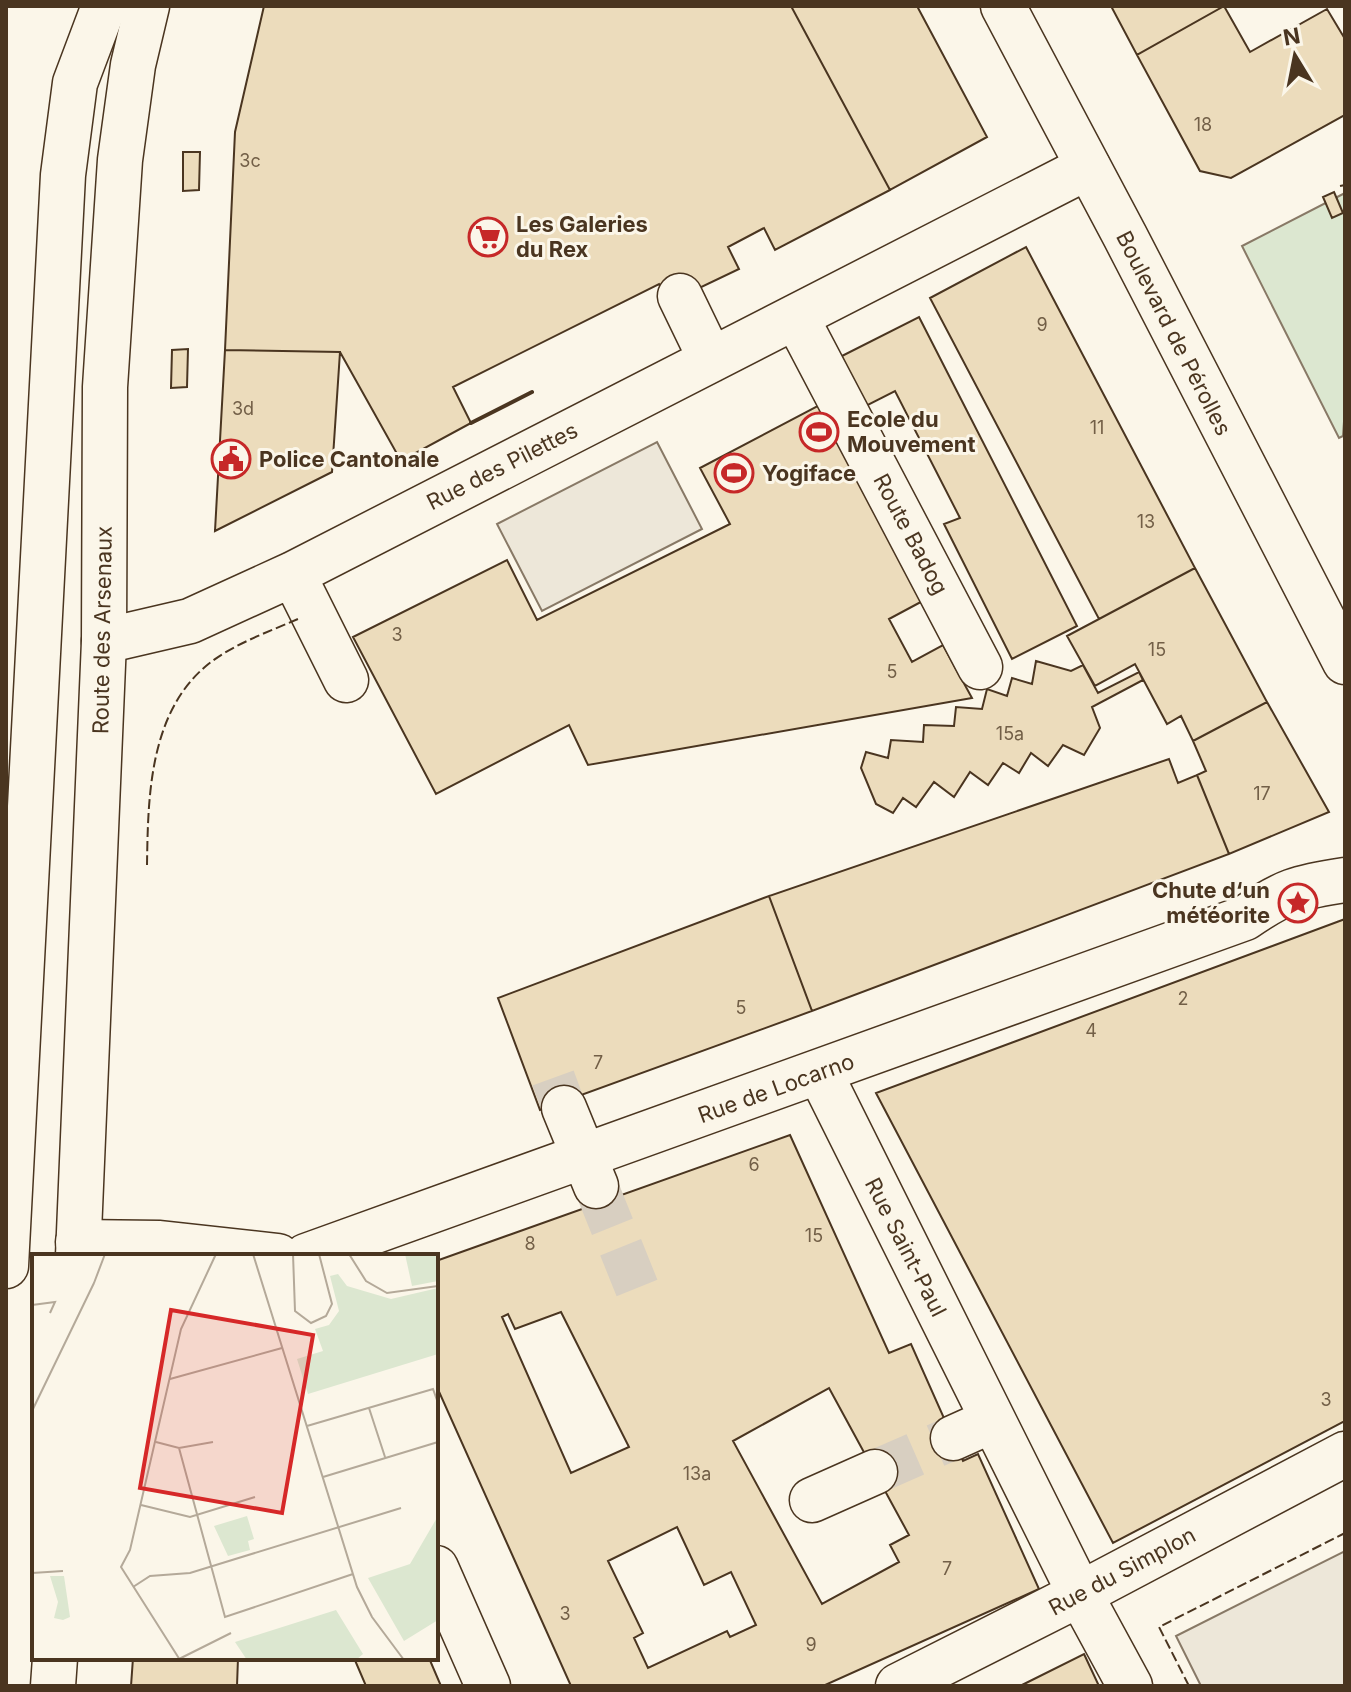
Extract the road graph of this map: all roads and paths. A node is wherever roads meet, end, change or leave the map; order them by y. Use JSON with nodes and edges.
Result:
{"nodes":[{"id":1,"x":104,"y":6,"type":"edge"},
{"id":2,"x":147,"y":6,"type":"edge"},
{"id":3,"x":1003,"y":6,"type":"edge"},
{"id":4,"x":1088,"y":167,"type":"junction"},
{"id":5,"x":680,"y":296,"type":"dead end"},
{"id":6,"x":796,"y":317,"type":"junction"},
{"id":7,"x":711,"y":360,"type":"junction"},
{"id":8,"x":293,"y":574,"type":"junction"},
{"id":9,"x":104,"y":641,"type":"junction"},
{"id":10,"x":1345,"y":662,"type":"edge"},
{"id":11,"x":980,"y":667,"type":"dead end"},
{"id":12,"x":346,"y":680,"type":"dead end"},
{"id":13,"x":1345,"y":882,"type":"edge"},
{"id":14,"x":820,"y":1073,"type":"junction"},
{"id":15,"x":564,"y":1108,"type":"tunnel mouth"},
{"id":16,"x":595,"y":1163,"type":"junction"},
{"id":17,"x":78,"y":1249,"type":"edge"},
{"id":18,"x":260,"y":1254,"type":"edge"},
{"id":19,"x":312,"y":1254,"type":"edge"},
{"id":20,"x":6,"y":1266,"type":"edge"},
{"id":21,"x":993,"y":1420,"type":"junction"},
{"id":22,"x":953,"y":1438,"type":"tunnel mouth"},
{"id":23,"x":1345,"y":1454,"type":"edge"},
{"id":24,"x":875,"y":1472,"type":"tunnel mouth"},
{"id":25,"x":812,"y":1500,"type":"dead end"},
{"id":26,"x":438,"y":1573,"type":"edge"},
{"id":27,"x":1080,"y":1594,"type":"junction"},
{"id":28,"x":55,"y":1660,"type":"edge"},
{"id":29,"x":53,"y":1686,"type":"edge"},
{"id":30,"x":488,"y":1686,"type":"edge"},
{"id":31,"x":898,"y":1686,"type":"edge"},
{"id":32,"x":1130,"y":1686,"type":"edge"}],
"edges":[{"from":1,"to":20,"type":"street"},
{"from":2,"to":9,"type":"street","name":"Route des Arsenaux"},
{"from":3,"to":4,"type":"street","name":"Boulevard de Pérolles"},
{"from":4,"to":6,"type":"street","name":"Rue des Pilettes"},
{"from":4,"to":10,"type":"street","name":"Boulevard de Pérolles"},
{"from":5,"to":7,"type":"street"},
{"from":6,"to":7,"type":"street","name":"Rue des Pilettes"},
{"from":6,"to":11,"type":"street","name":"Route Badog"},
{"from":7,"to":8,"type":"street","name":"Rue des Pilettes"},
{"from":8,"to":9,"type":"street","name":"Rue des Pilettes"},
{"from":8,"to":12,"type":"street"},
{"from":9,"to":17,"type":"street","name":"Route des Arsenaux"},
{"from":13,"to":14,"type":"street","name":"Rue de Locarno"},
{"from":14,"to":16,"type":"street","name":"Rue de Locarno"},
{"from":14,"to":21,"type":"street","name":"Rue Saint-Paul"},
{"from":15,"to":16,"type":"street"},
{"from":16,"to":19,"type":"street","name":"Rue de Locarno"},
{"from":17,"to":18,"type":"street"},
{"from":21,"to":22,"type":"street"},
{"from":21,"to":27,"type":"street","name":"Rue Saint-Paul"},
{"from":23,"to":27,"type":"street","name":"Rue du Simplon"},
{"from":24,"to":25,"type":"street"},
{"from":26,"to":30,"type":"street"},
{"from":27,"to":31,"type":"street","name":"Rue du Simplon"},
{"from":27,"to":32,"type":"street","name":"Rue Saint-Paul"},
{"from":28,"to":29,"type":"street"}]}
